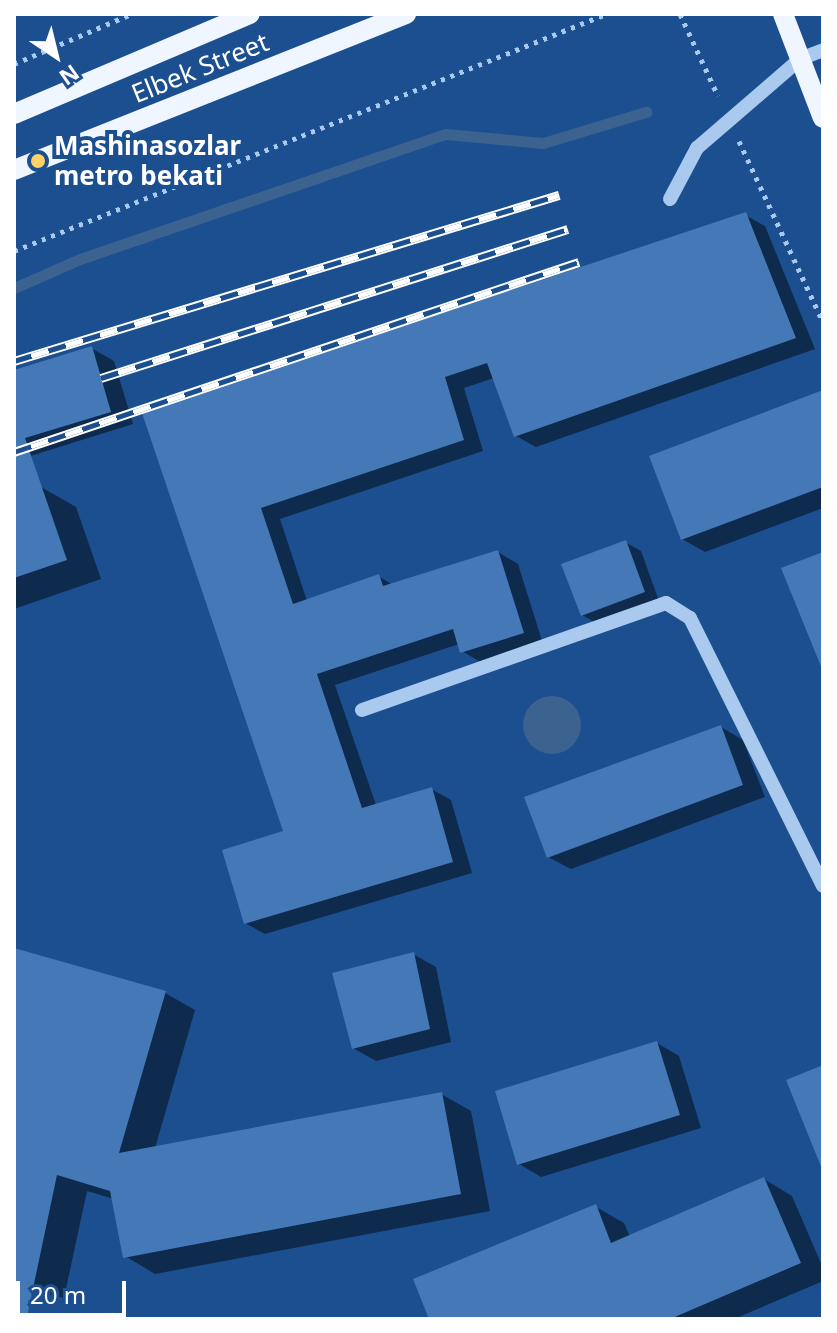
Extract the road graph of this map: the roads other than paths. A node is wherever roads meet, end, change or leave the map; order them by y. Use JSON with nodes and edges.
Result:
{"nodes":[{"id":1,"x":250,"y":14,"type":"edge"},
{"id":2,"x":406,"y":14,"type":"edge"},
{"id":3,"x":783,"y":14,"type":"edge"},
{"id":4,"x":823,"y":50,"type":"edge"},
{"id":5,"x":800,"y":59,"type":"junction"},
{"id":6,"x":14,"y":114,"type":"edge"},
{"id":7,"x":823,"y":118,"type":"edge"},
{"id":8,"x":14,"y":170,"type":"edge"},
{"id":9,"x":670,"y":199,"type":"dead end"},
{"id":10,"x":362,"y":710,"type":"dead end"},
{"id":11,"x":823,"y":886,"type":"edge"}],
"edges":[{"from":1,"to":6,"type":"main road","name":"Elbek Street"},
{"from":2,"to":8,"type":"main road","name":"Elbek Street"},
{"from":3,"to":5,"type":"main road"},
{"from":4,"to":5,"type":"lane"},
{"from":5,"to":7,"type":"main road"},
{"from":5,"to":9,"type":"lane"},
{"from":10,"to":11,"type":"lane"}]}
